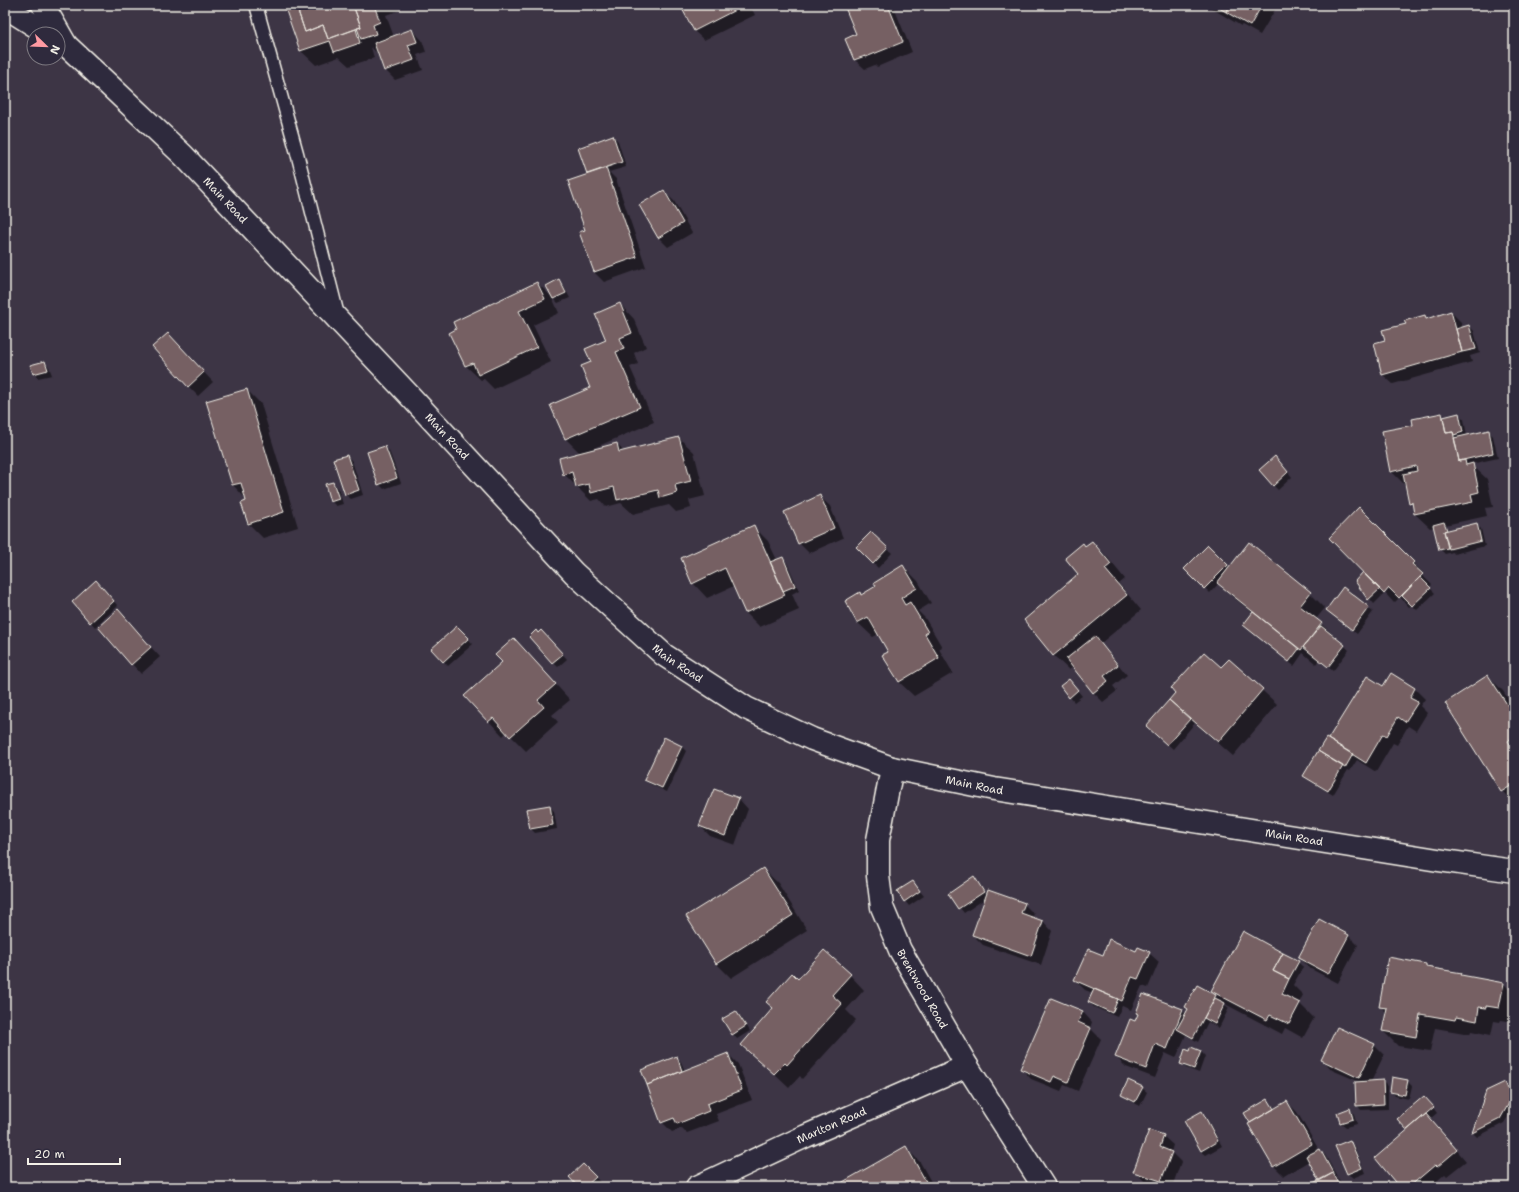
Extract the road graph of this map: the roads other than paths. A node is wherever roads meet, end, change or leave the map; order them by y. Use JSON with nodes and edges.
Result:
{"nodes":[{"id":1,"x":43,"y":5,"type":"edge"},
{"id":2,"x":256,"y":5,"type":"edge"},
{"id":3,"x":5,"y":7,"type":"edge"},
{"id":4,"x":35,"y":26,"type":"edge"},
{"id":5,"x":54,"y":26,"type":"edge"},
{"id":6,"x":66,"y":47,"type":"edge"},
{"id":7,"x":339,"y":322,"type":"junction"},
{"id":8,"x":892,"y":768,"type":"junction"},
{"id":9,"x":1514,"y":871,"type":"edge"},
{"id":10,"x":967,"y":1066,"type":"junction"},
{"id":11,"x":697,"y":1187,"type":"edge"},
{"id":12,"x":1044,"y":1187,"type":"edge"}],
"edges":[{"from":1,"to":5,"type":"main road","name":"Main Road"},
{"from":2,"to":7,"type":"lane"},
{"from":3,"to":4,"type":"main road"},
{"from":6,"to":7,"type":"main road","name":"Main Road"},
{"from":7,"to":8,"type":"main road","name":"Main Road"},
{"from":8,"to":9,"type":"main road","name":"Main Road"},
{"from":8,"to":10,"type":"main road","name":"Brentwood Road"},
{"from":10,"to":11,"type":"main road","name":"Marlton Road"},
{"from":10,"to":12,"type":"main road","name":"Brentwood Road"}]}
